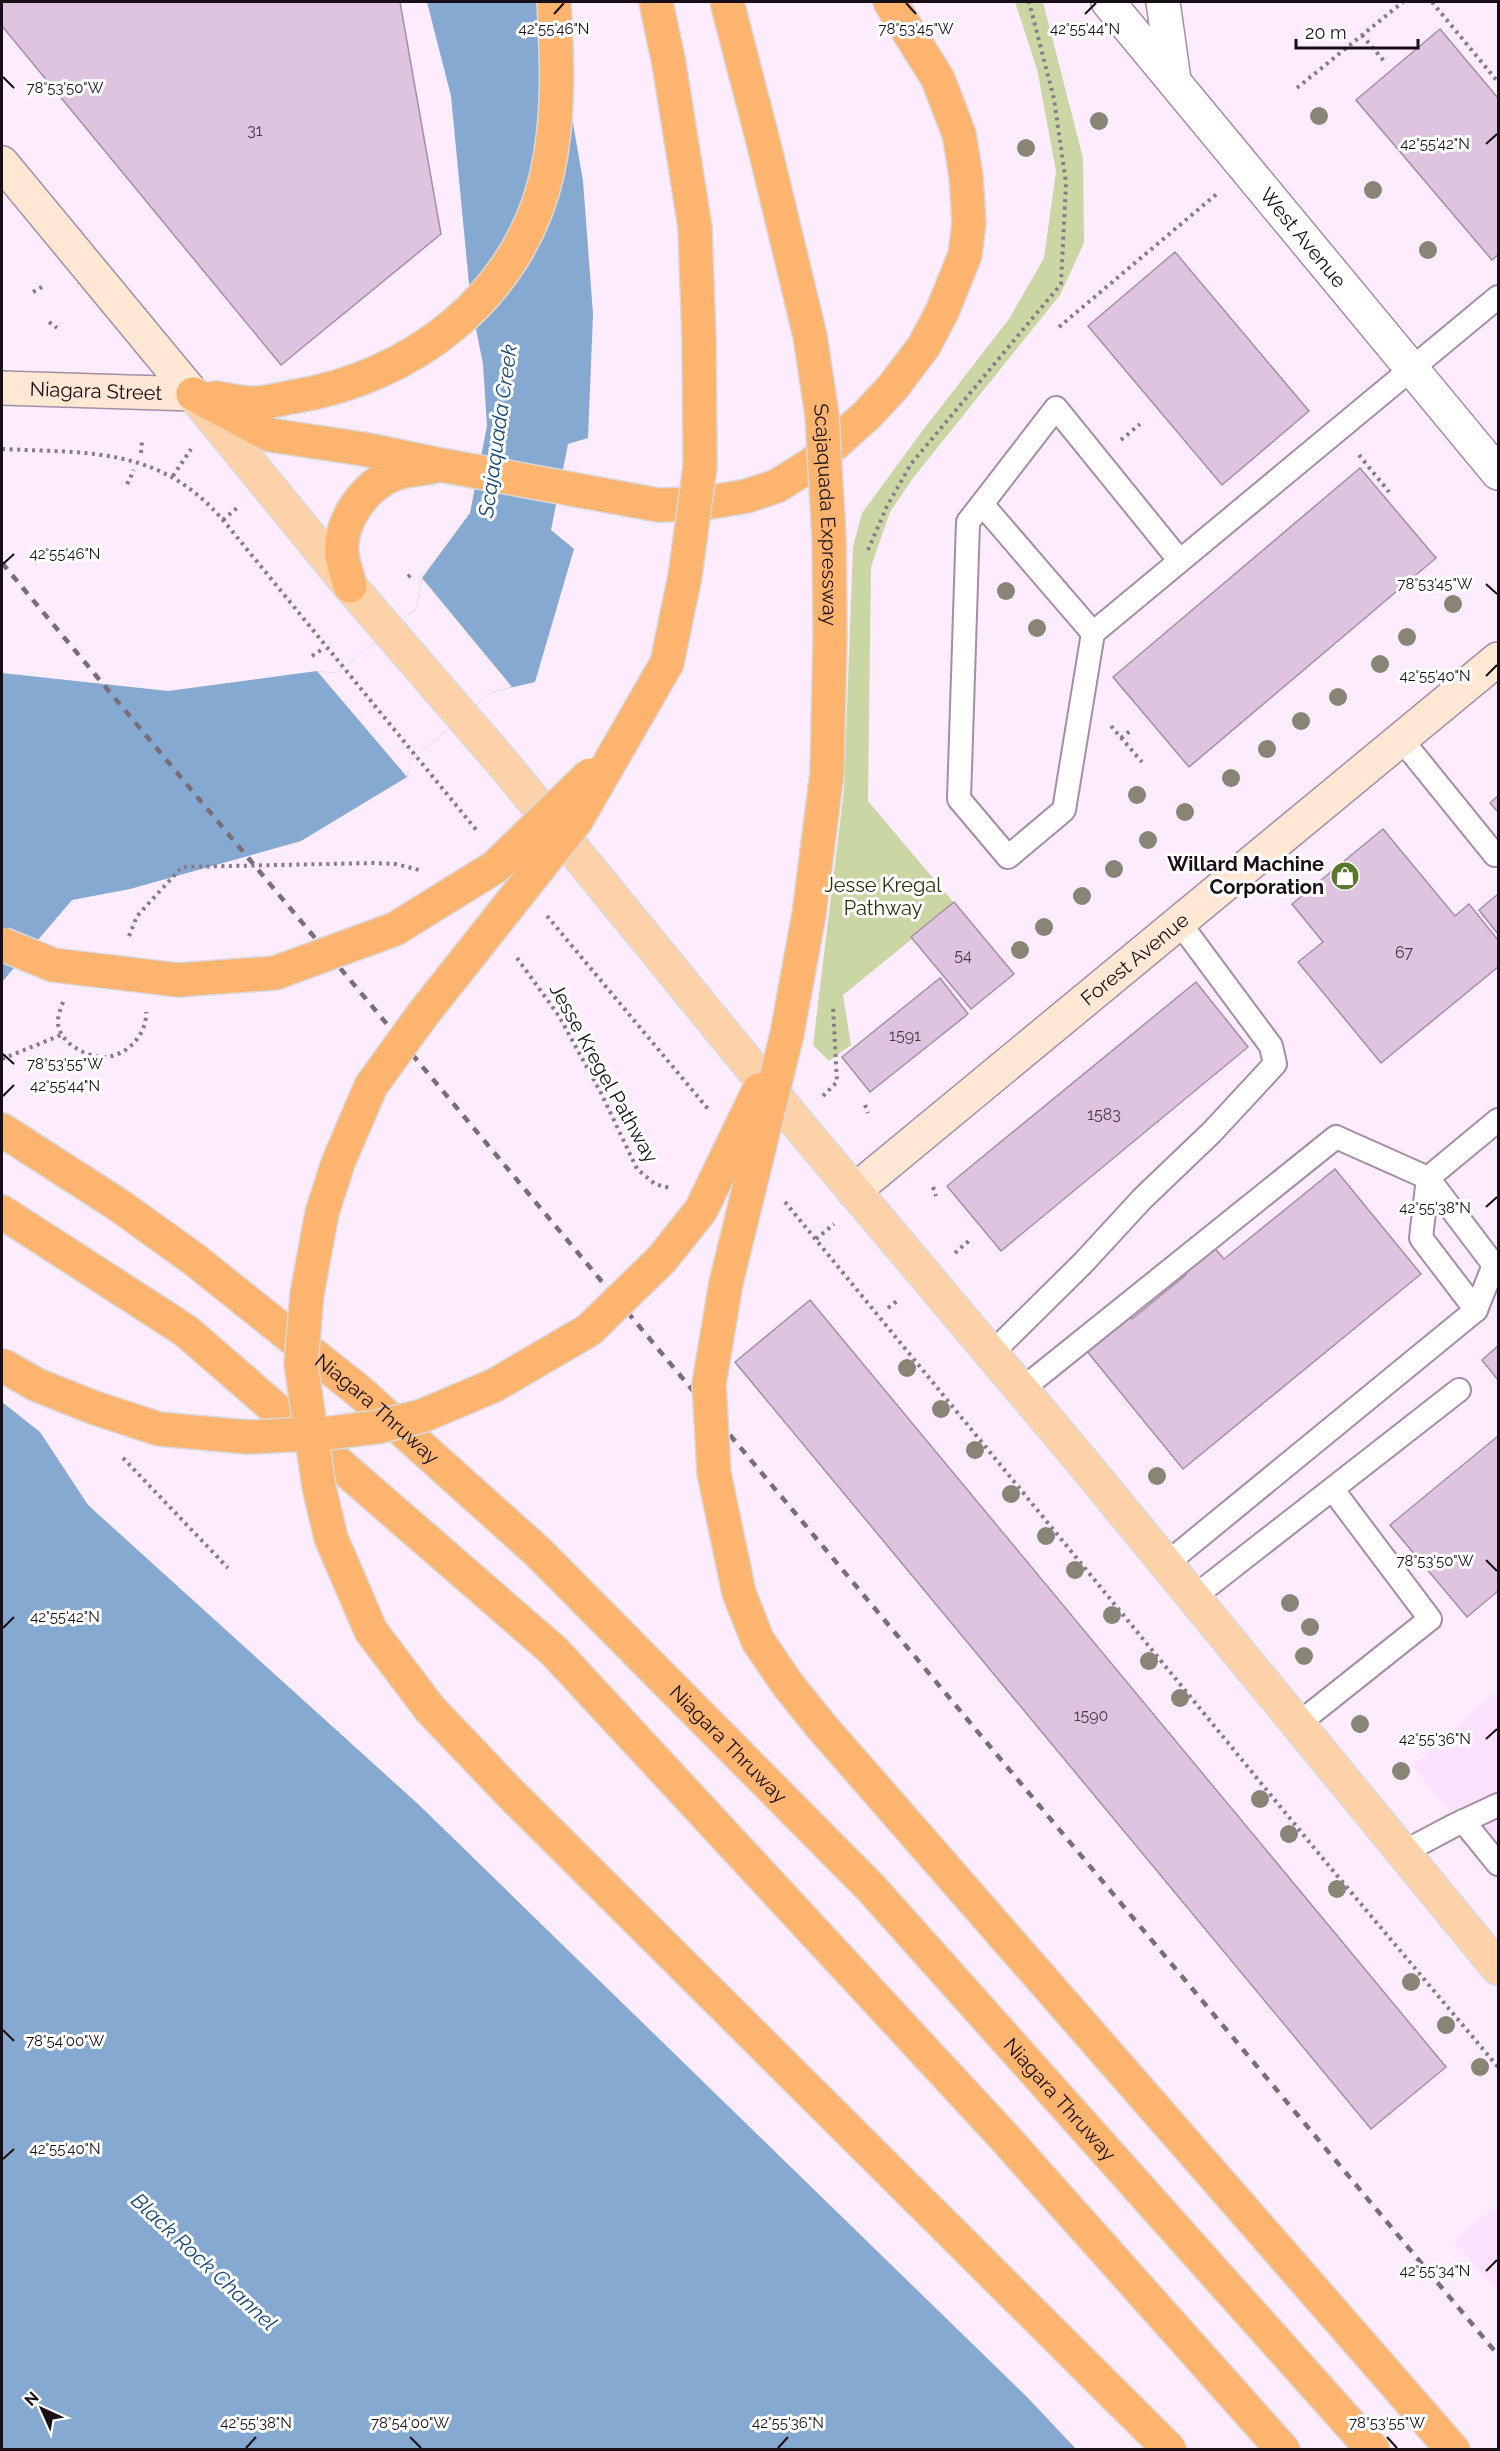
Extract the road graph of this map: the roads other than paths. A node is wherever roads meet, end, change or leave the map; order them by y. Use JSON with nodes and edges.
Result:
{"nodes":[{"id":1,"x":554,"y":2,"type":"edge"},
{"id":2,"x":656,"y":2,"type":"edge"},
{"id":3,"x":727,"y":2,"type":"edge"},
{"id":4,"x":890,"y":2,"type":"edge"},
{"id":5,"x":1108,"y":2,"type":"edge"},
{"id":6,"x":1163,"y":2,"type":"edge"},
{"id":7,"x":1174,"y":80,"type":"junction"},
{"id":8,"x":2,"y":163,"type":"edge"},
{"id":9,"x":1498,"y":297,"type":"edge"},
{"id":10,"x":1412,"y":368,"type":"junction"},
{"id":11,"x":2,"y":388,"type":"edge"},
{"id":12,"x":193,"y":394,"type":"junction"},
{"id":13,"x":441,"y":465,"type":"junction"},
{"id":14,"x":1498,"y":473,"type":"edge"},
{"id":15,"x":982,"y":504,"type":"junction"},
{"id":16,"x":1180,"y":561,"type":"junction"},
{"id":17,"x":350,"y":586,"type":"junction"},
{"id":18,"x":1093,"y":633,"type":"junction"},
{"id":19,"x":1498,"y":659,"type":"edge"},
{"id":20,"x":1401,"y":739,"type":"junction"},
{"id":21,"x":617,"y":749,"type":"junction"},
{"id":22,"x":1495,"y":855,"type":"dead end"},
{"id":23,"x":1179,"y":922,"type":"junction"},
{"id":24,"x":2,"y":944,"type":"edge"},
{"id":25,"x":787,"y":1034,"type":"junction"},
{"id":26,"x":1498,"y":1120,"type":"edge"},
{"id":27,"x":2,"y":1130,"type":"edge"},
{"id":28,"x":1428,"y":1178,"type":"junction"},
{"id":29,"x":854,"y":1191,"type":"junction"},
{"id":30,"x":2,"y":1212,"type":"edge"},
{"id":31,"x":1476,"y":1310,"type":"junction"},
{"id":32,"x":991,"y":1354,"type":"junction"},
{"id":33,"x":2,"y":1365,"type":"edge"},
{"id":34,"x":1021,"y":1390,"type":"junction"},
{"id":35,"x":1459,"y":1390,"type":"dead end"},
{"id":36,"x":1333,"y":1490,"type":"junction"},
{"id":37,"x":1166,"y":1564,"type":"junction"},
{"id":38,"x":1194,"y":1597,"type":"junction"},
{"id":39,"x":1298,"y":1724,"type":"junction"},
{"id":40,"x":1498,"y":1805,"type":"edge"},
{"id":41,"x":1463,"y":1821,"type":"junction"},
{"id":42,"x":1404,"y":1852,"type":"junction"},
{"id":43,"x":1498,"y":1863,"type":"edge"},
{"id":44,"x":1498,"y":1968,"type":"edge"},
{"id":45,"x":1170,"y":2450,"type":"edge"},
{"id":46,"x":1283,"y":2450,"type":"edge"},
{"id":47,"x":1373,"y":2450,"type":"edge"},
{"id":48,"x":1453,"y":2450,"type":"edge"}],
"edges":[{"from":1,"to":12,"type":"highway"},
{"from":2,"to":21,"type":"highway","bridge":true},
{"from":3,"to":25,"type":"highway","name":"Scajaquada Expressway","bridge":true},
{"from":4,"to":13,"type":"highway"},
{"from":5,"to":7,"type":"street","name":"West Avenue"},
{"from":6,"to":7,"type":"street"},
{"from":7,"to":10,"type":"street","name":"West Avenue"},
{"from":8,"to":12,"type":"street"},
{"from":9,"to":10,"type":"lane"},
{"from":10,"to":14,"type":"street","name":"West Avenue"},
{"from":10,"to":16,"type":"lane"},
{"from":11,"to":12,"type":"street","name":"Niagara Street"},
{"from":12,"to":13,"type":"highway"},
{"from":12,"to":17,"type":"main road"},
{"from":13,"to":17,"type":"highway"},
{"from":15,"to":16,"type":"lane"},
{"from":15,"to":18,"type":"lane"},
{"from":15,"to":18,"type":"lane"},
{"from":16,"to":18,"type":"lane"},
{"from":17,"to":29,"type":"main road"},
{"from":19,"to":20,"type":"street","name":"Forest Avenue"},
{"from":20,"to":22,"type":"lane"},
{"from":20,"to":23,"type":"street","name":"Forest Avenue"},
{"from":21,"to":24,"type":"highway","bridge":true},
{"from":21,"to":45,"type":"highway","bridge":true},
{"from":23,"to":29,"type":"street","name":"Forest Avenue"},
{"from":23,"to":32,"type":"lane"},
{"from":25,"to":33,"type":"highway","bridge":true},
{"from":25,"to":48,"type":"highway","bridge":true},
{"from":26,"to":28,"type":"lane"},
{"from":27,"to":47,"type":"highway","name":"Niagara Thruway"},
{"from":28,"to":31,"type":"lane"},
{"from":28,"to":31,"type":"lane"},
{"from":28,"to":34,"type":"lane"},
{"from":29,"to":32,"type":"main road"},
{"from":30,"to":46,"type":"highway"},
{"from":31,"to":37,"type":"lane"},
{"from":32,"to":34,"type":"main road"},
{"from":34,"to":37,"type":"main road"},
{"from":35,"to":36,"type":"lane"},
{"from":36,"to":38,"type":"lane"},
{"from":36,"to":39,"type":"lane"},
{"from":37,"to":38,"type":"main road"},
{"from":38,"to":39,"type":"main road"},
{"from":39,"to":42,"type":"main road"},
{"from":40,"to":41,"type":"lane"},
{"from":41,"to":42,"type":"lane"},
{"from":41,"to":43,"type":"lane"},
{"from":42,"to":44,"type":"main road"}]}
